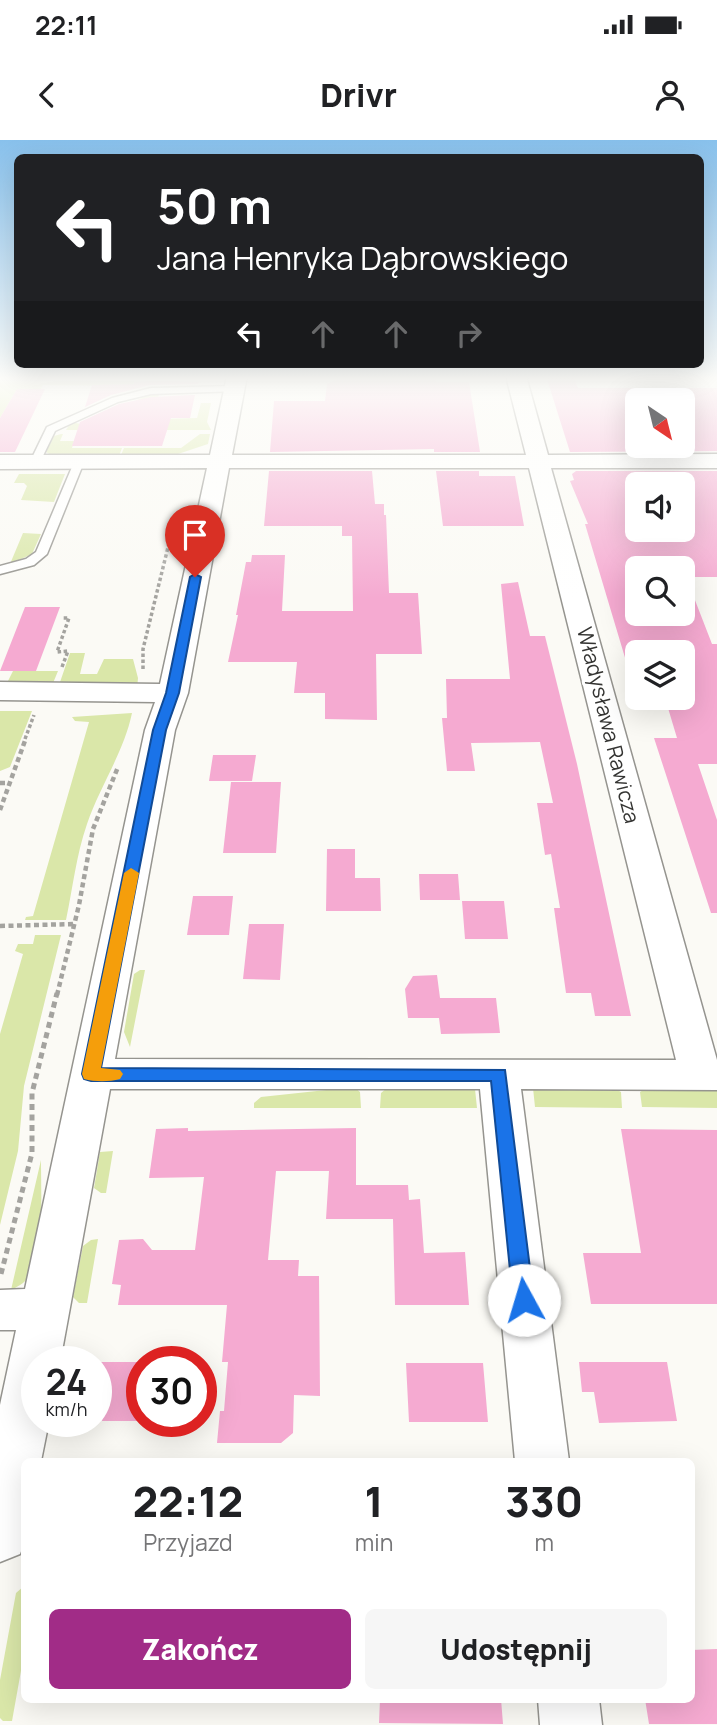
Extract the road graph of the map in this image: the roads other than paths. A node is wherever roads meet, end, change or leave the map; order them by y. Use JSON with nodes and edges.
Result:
{"nodes":[{"id":1,"x":41,"y":450,"type":"edge"},
{"id":2,"x":221,"y":450,"type":"edge"},
{"id":3,"x":534,"y":450,"type":"edge"},
{"id":4,"x":537,"y":461,"type":"junction"},
{"id":5,"x":717,"y":461,"type":"edge"},
{"id":6,"x":0,"y":462,"type":"edge"},
{"id":7,"x":35,"y":462,"type":"junction"},
{"id":8,"x":79,"y":462,"type":"junction"},
{"id":9,"x":218,"y":462,"type":"junction"},
{"id":10,"x":0,"y":570,"type":"edge"},
{"id":11,"x":0,"y":691,"type":"edge"},
{"id":12,"x":46,"y":699,"type":"junction"},
{"id":13,"x":156,"y":701,"type":"junction"},
{"id":14,"x":0,"y":707,"type":"edge"},
{"id":15,"x":91,"y":1074,"type":"junction"},
{"id":16,"x":499,"y":1075,"type":"junction"},
{"id":17,"x":708,"y":1075,"type":"edge"},
{"id":18,"x":47,"y":1308,"type":"junction"},
{"id":19,"x":0,"y":1310,"type":"edge"},
{"id":20,"x":542,"y":1458,"type":"edge"},
{"id":21,"x":0,"y":1535,"type":"edge"},
{"id":22,"x":568,"y":1703,"type":"edge"},
{"id":23,"x":571,"y":1725,"type":"edge"}],
"edges":[{"from":1,"to":7,"type":"lane"},
{"from":2,"to":9,"type":"street"},
{"from":3,"to":4,"type":"street","name":"Władysława Rawicza"},
{"from":4,"to":5,"type":"street"},
{"from":4,"to":9,"type":"street"},
{"from":4,"to":17,"type":"street","name":"Władysława Rawicza"},
{"from":6,"to":7,"type":"street"},
{"from":7,"to":8,"type":"street"},
{"from":8,"to":9,"type":"street"},
{"from":8,"to":10,"type":"lane"},
{"from":9,"to":13,"type":"street"},
{"from":11,"to":12,"type":"street"},
{"from":12,"to":13,"type":"street"},
{"from":12,"to":14,"type":"street"},
{"from":13,"to":15,"type":"street"},
{"from":15,"to":16,"type":"street"},
{"from":15,"to":18,"type":"street"},
{"from":16,"to":17,"type":"street"},
{"from":16,"to":20,"type":"street"},
{"from":18,"to":19,"type":"street"},
{"from":18,"to":21,"type":"street"},
{"from":22,"to":23,"type":"street"}]}
